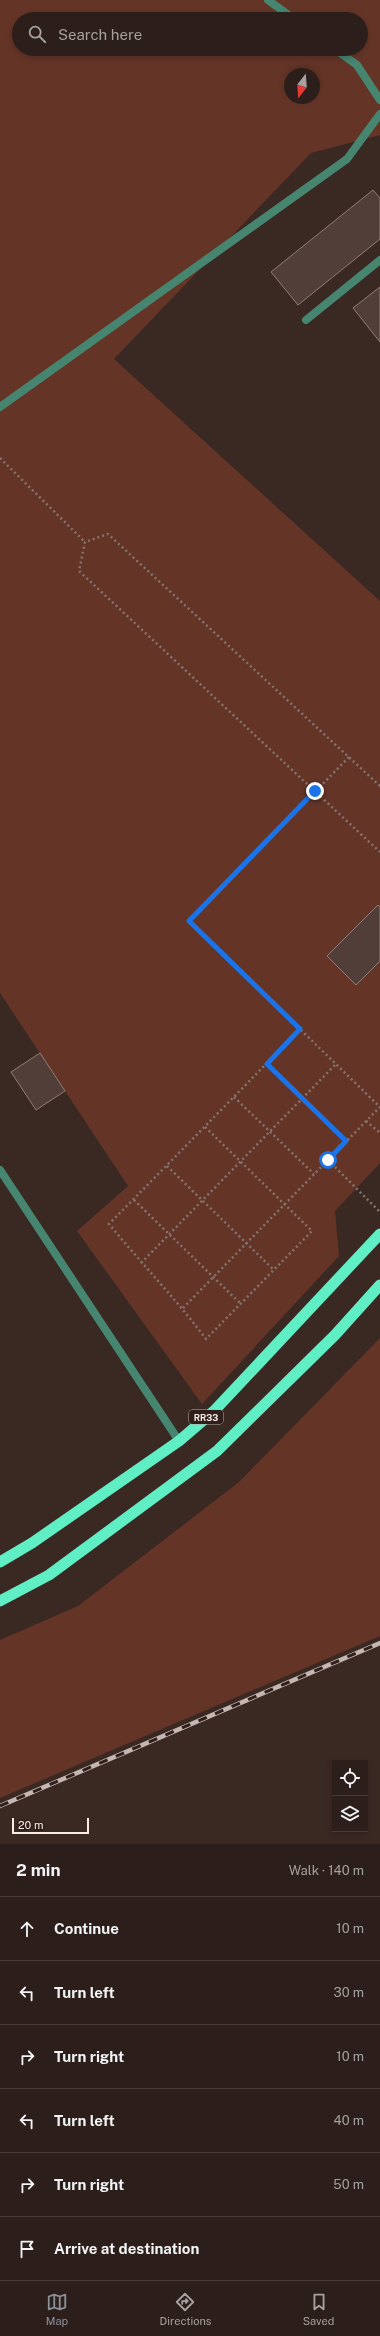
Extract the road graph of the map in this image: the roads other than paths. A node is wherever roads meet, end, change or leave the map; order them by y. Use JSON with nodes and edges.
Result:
{"nodes":[{"id":1,"x":268,"y":0,"type":"edge"},
{"id":2,"x":284,"y":12,"type":"edge"},
{"id":3,"x":345,"y":56,"type":"edge"},
{"id":4,"x":380,"y":100,"type":"edge"},
{"id":5,"x":380,"y":114,"type":"edge"},
{"id":6,"x":380,"y":260,"type":"edge"},
{"id":7,"x":306,"y":320,"type":"dead end"},
{"id":8,"x":0,"y":407,"type":"edge"},
{"id":9,"x":0,"y":1170,"type":"edge"},
{"id":10,"x":380,"y":1234,"type":"edge"},
{"id":11,"x":380,"y":1285,"type":"edge"},
{"id":12,"x":179,"y":1441,"type":"junction"},
{"id":13,"x":0,"y":1562,"type":"edge"},
{"id":14,"x":0,"y":1601,"type":"edge"}],
"edges":[{"from":1,"to":2,"type":"street"},
{"from":3,"to":4,"type":"street"},
{"from":5,"to":8,"type":"street"},
{"from":6,"to":7,"type":"street"},
{"from":9,"to":12,"type":"street"},
{"from":10,"to":12,"type":"highway","number":"RR33"},
{"from":11,"to":14,"type":"highway"},
{"from":12,"to":13,"type":"highway","number":"RR33"}]}
